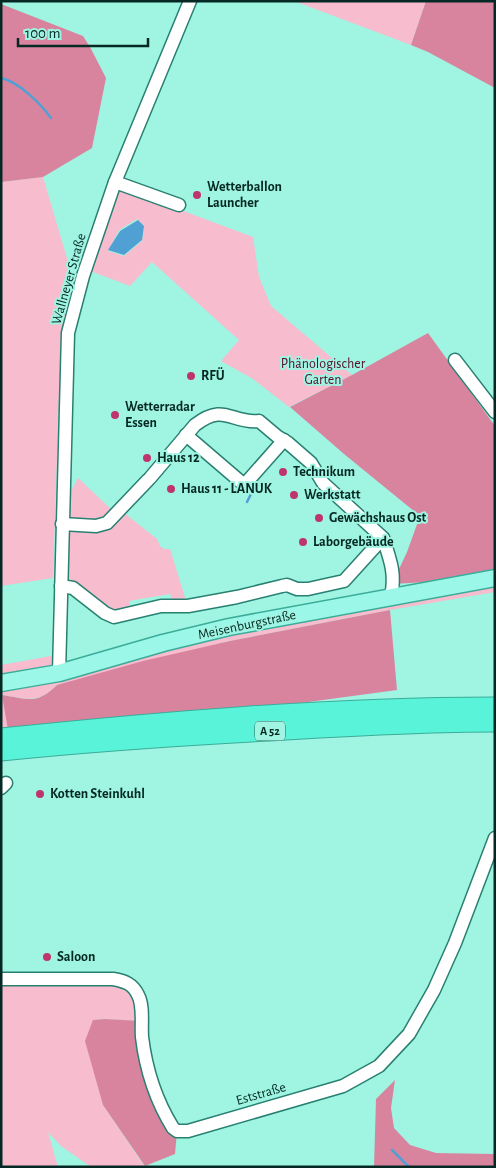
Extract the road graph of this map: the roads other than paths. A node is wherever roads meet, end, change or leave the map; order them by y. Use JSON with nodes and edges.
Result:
{"nodes":[{"id":1,"x":190,"y":1,"type":"edge"},
{"id":2,"x":115,"y":182,"type":"junction"},
{"id":3,"x":179,"y":205,"type":"dead end"},
{"id":4,"x":456,"y":360,"type":"dead end"},
{"id":5,"x":495,"y":412,"type":"edge"},
{"id":6,"x":186,"y":435,"type":"junction"},
{"id":7,"x":284,"y":440,"type":"junction"},
{"id":8,"x":62,"y":524,"type":"junction"},
{"id":9,"x":383,"y":538,"type":"junction"},
{"id":10,"x":495,"y":578,"type":"edge"},
{"id":11,"x":61,"y":586,"type":"junction"},
{"id":12,"x":392,"y":596,"type":"junction"},
{"id":13,"x":59,"y":673,"type":"junction"},
{"id":14,"x":1,"y":683,"type":"edge"},
{"id":15,"x":495,"y":707,"type":"edge"},
{"id":16,"x":495,"y":722,"type":"edge"},
{"id":17,"x":1,"y":738,"type":"edge"},
{"id":18,"x":1,"y":751,"type":"edge"},
{"id":19,"x":495,"y":838,"type":"edge"},
{"id":20,"x":1,"y":979,"type":"edge"}],
"edges":[{"from":1,"to":2,"type":"street","name":"Wallneyer Straße"},
{"from":2,"to":3,"type":"street"},
{"from":2,"to":8,"type":"street","name":"Wallneyer Straße"},
{"from":4,"to":5,"type":"street"},
{"from":6,"to":7,"type":"street"},
{"from":6,"to":7,"type":"street"},
{"from":6,"to":8,"type":"street"},
{"from":7,"to":9,"type":"street"},
{"from":8,"to":11,"type":"street","name":"Wallneyer Straße"},
{"from":9,"to":11,"type":"street"},
{"from":9,"to":12,"type":"street"},
{"from":10,"to":12,"type":"main road","name":"Meisenburgstraße"},
{"from":11,"to":13,"type":"street","name":"Wallneyer Straße"},
{"from":12,"to":13,"type":"main road","name":"Meisenburgstraße"},
{"from":13,"to":14,"type":"main road","name":"Meisenburgstraße"},
{"from":15,"to":17,"type":"highway","number":"A 52"},
{"from":16,"to":18,"type":"highway","number":"A 52"},
{"from":19,"to":20,"type":"street","name":"Eststraße"}]}
